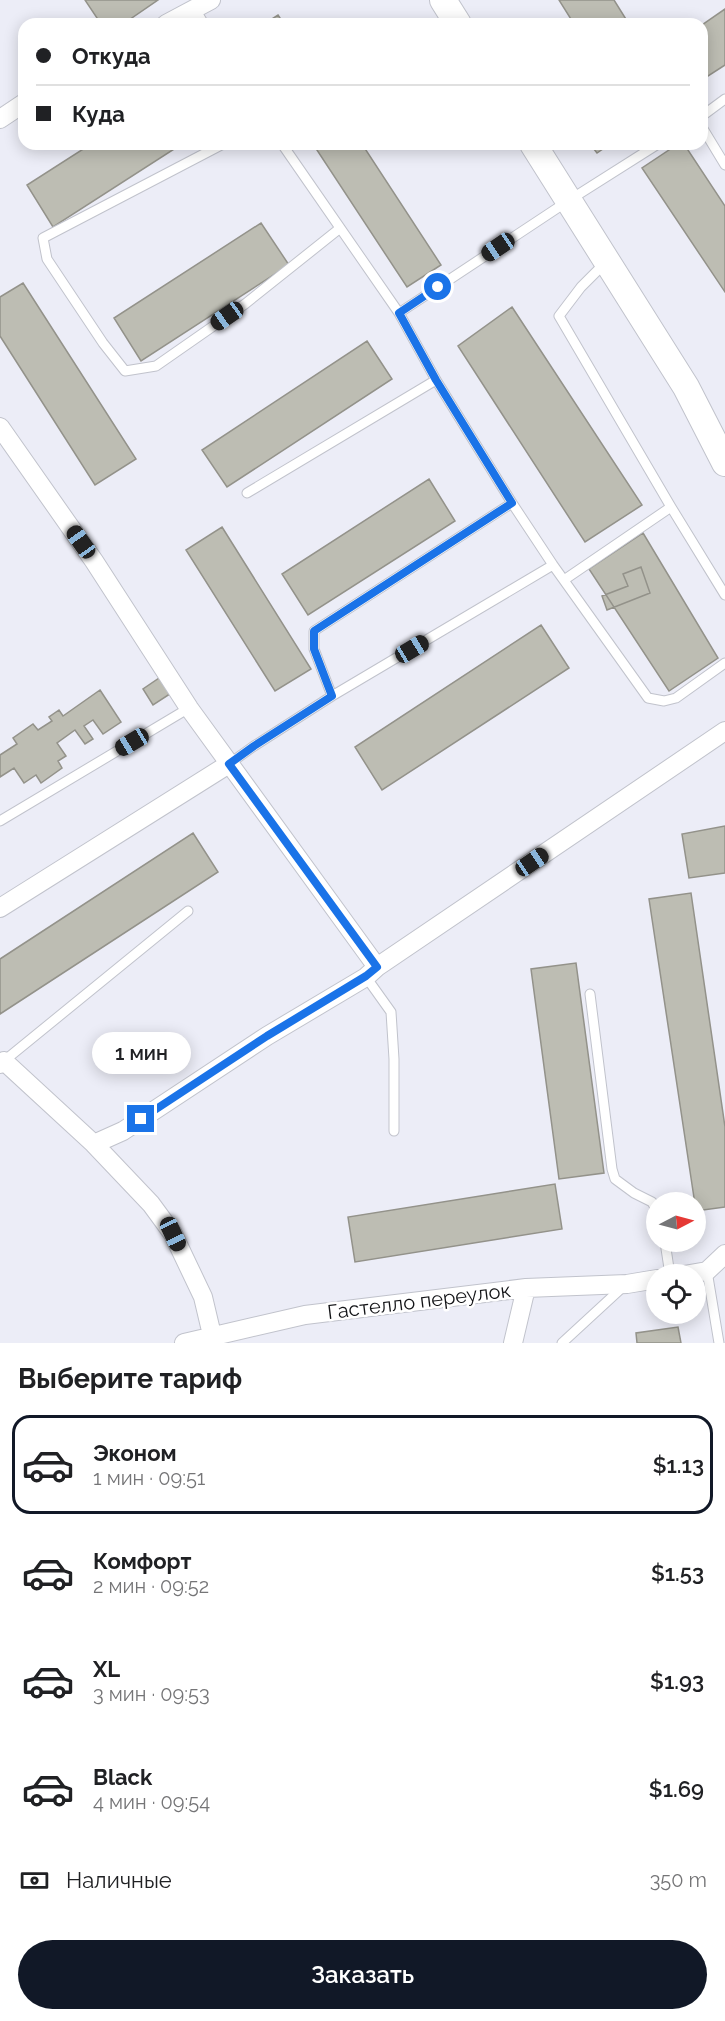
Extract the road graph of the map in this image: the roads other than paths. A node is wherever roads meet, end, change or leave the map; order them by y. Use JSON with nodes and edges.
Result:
{"nodes":[{"id":1,"x":442,"y":0,"type":"edge"},
{"id":2,"x":203,"y":11,"type":"edge"},
{"id":3,"x":183,"y":18,"type":"edge"},
{"id":4,"x":454,"y":18,"type":"edge"},
{"id":5,"x":725,"y":99,"type":"edge"},
{"id":6,"x":18,"y":107,"type":"edge"},
{"id":7,"x":708,"y":112,"type":"edge"},
{"id":8,"x":0,"y":120,"type":"edge"},
{"id":9,"x":708,"y":137,"type":"edge"},
{"id":10,"x":212,"y":150,"type":"edge"},
{"id":11,"x":286,"y":150,"type":"edge"},
{"id":12,"x":537,"y":150,"type":"edge"},
{"id":13,"x":649,"y":150,"type":"edge"},
{"id":14,"x":725,"y":165,"type":"edge"},
{"id":15,"x":568,"y":201,"type":"junction"},
{"id":16,"x":339,"y":229,"type":"junction"},
{"id":17,"x":606,"y":261,"type":"junction"},
{"id":18,"x":399,"y":313,"type":"junction"},
{"id":19,"x":436,"y":380,"type":"junction"},
{"id":20,"x":686,"y":387,"type":"junction"},
{"id":21,"x":0,"y":427,"type":"edge"},
{"id":22,"x":725,"y":432,"type":"edge"},
{"id":23,"x":725,"y":463,"type":"edge"},
{"id":24,"x":247,"y":493,"type":"dead end"},
{"id":25,"x":512,"y":503,"type":"junction"},
{"id":26,"x":670,"y":507,"type":"junction"},
{"id":27,"x":553,"y":565,"type":"junction"},
{"id":28,"x":564,"y":580,"type":"junction"},
{"id":29,"x":725,"y":595,"type":"edge"},
{"id":30,"x":725,"y":663,"type":"edge"},
{"id":31,"x":332,"y":696,"type":"junction"},
{"id":32,"x":189,"y":708,"type":"junction"},
{"id":33,"x":725,"y":731,"type":"edge"},
{"id":34,"x":229,"y":764,"type":"junction"},
{"id":35,"x":0,"y":821,"type":"edge"},
{"id":36,"x":0,"y":908,"type":"edge"},
{"id":37,"x":188,"y":911,"type":"dead end"},
{"id":38,"x":371,"y":972,"type":"junction"},
{"id":39,"x":590,"y":994,"type":"dead end"},
{"id":40,"x":1,"y":1061,"type":"edge"},
{"id":41,"x":394,"y":1131,"type":"dead end"},
{"id":42,"x":94,"y":1144,"type":"junction"},
{"id":43,"x":646,"y":1199,"type":"edge"},
{"id":44,"x":725,"y":1254,"type":"edge"},
{"id":45,"x":707,"y":1271,"type":"joint"},
{"id":46,"x":646,"y":1281,"type":"edge"},
{"id":47,"x":627,"y":1284,"type":"junction"},
{"id":48,"x":526,"y":1288,"type":"junction"},
{"id":49,"x":210,"y":1339,"type":"edge"},
{"id":50,"x":184,"y":1343,"type":"edge"},
{"id":51,"x":513,"y":1343,"type":"edge"},
{"id":52,"x":562,"y":1343,"type":"edge"},
{"id":53,"x":718,"y":1343,"type":"edge"}],
"edges":[{"from":1,"to":4,"type":"main road"},
{"from":2,"to":3,"type":"street"},
{"from":5,"to":7,"type":"lane"},
{"from":6,"to":8,"type":"street"},
{"from":9,"to":14,"type":"lane"},
{"from":10,"to":16,"type":"lane"},
{"from":11,"to":16,"type":"lane"},
{"from":12,"to":15,"type":"main road"},
{"from":13,"to":15,"type":"lane"},
{"from":15,"to":17,"type":"main road"},
{"from":15,"to":18,"type":"lane"},
{"from":16,"to":18,"type":"lane"},
{"from":17,"to":20,"type":"main road"},
{"from":17,"to":26,"type":"lane"},
{"from":18,"to":19,"type":"lane"},
{"from":19,"to":24,"type":"lane"},
{"from":19,"to":25,"type":"lane"},
{"from":20,"to":22,"type":"main road"},
{"from":20,"to":23,"type":"main road"},
{"from":21,"to":32,"type":"street"},
{"from":25,"to":27,"type":"lane"},
{"from":25,"to":31,"type":"lane"},
{"from":26,"to":28,"type":"lane"},
{"from":26,"to":29,"type":"lane"},
{"from":27,"to":28,"type":"lane"},
{"from":27,"to":31,"type":"lane"},
{"from":28,"to":30,"type":"lane"},
{"from":31,"to":34,"type":"lane"},
{"from":32,"to":34,"type":"street"},
{"from":32,"to":35,"type":"lane"},
{"from":33,"to":38,"type":"street"},
{"from":34,"to":36,"type":"street"},
{"from":34,"to":38,"type":"street"},
{"from":37,"to":40,"type":"lane"},
{"from":38,"to":41,"type":"lane"},
{"from":38,"to":42,"type":"street"},
{"from":39,"to":43,"type":"lane"},
{"from":40,"to":42,"type":"street"},
{"from":42,"to":49,"type":"street"},
{"from":44,"to":45,"type":"street"},
{"from":45,"to":53,"type":"lane"},
{"from":46,"to":47,"type":"street","name":"Гастелло переулок"},
{"from":47,"to":48,"type":"street","name":"Гастелло переулок"},
{"from":47,"to":52,"type":"lane"},
{"from":48,"to":49,"type":"street","name":"Гастелло переулок"},
{"from":48,"to":51,"type":"street"},
{"from":49,"to":50,"type":"street","name":"Гастелло переулок"}]}
